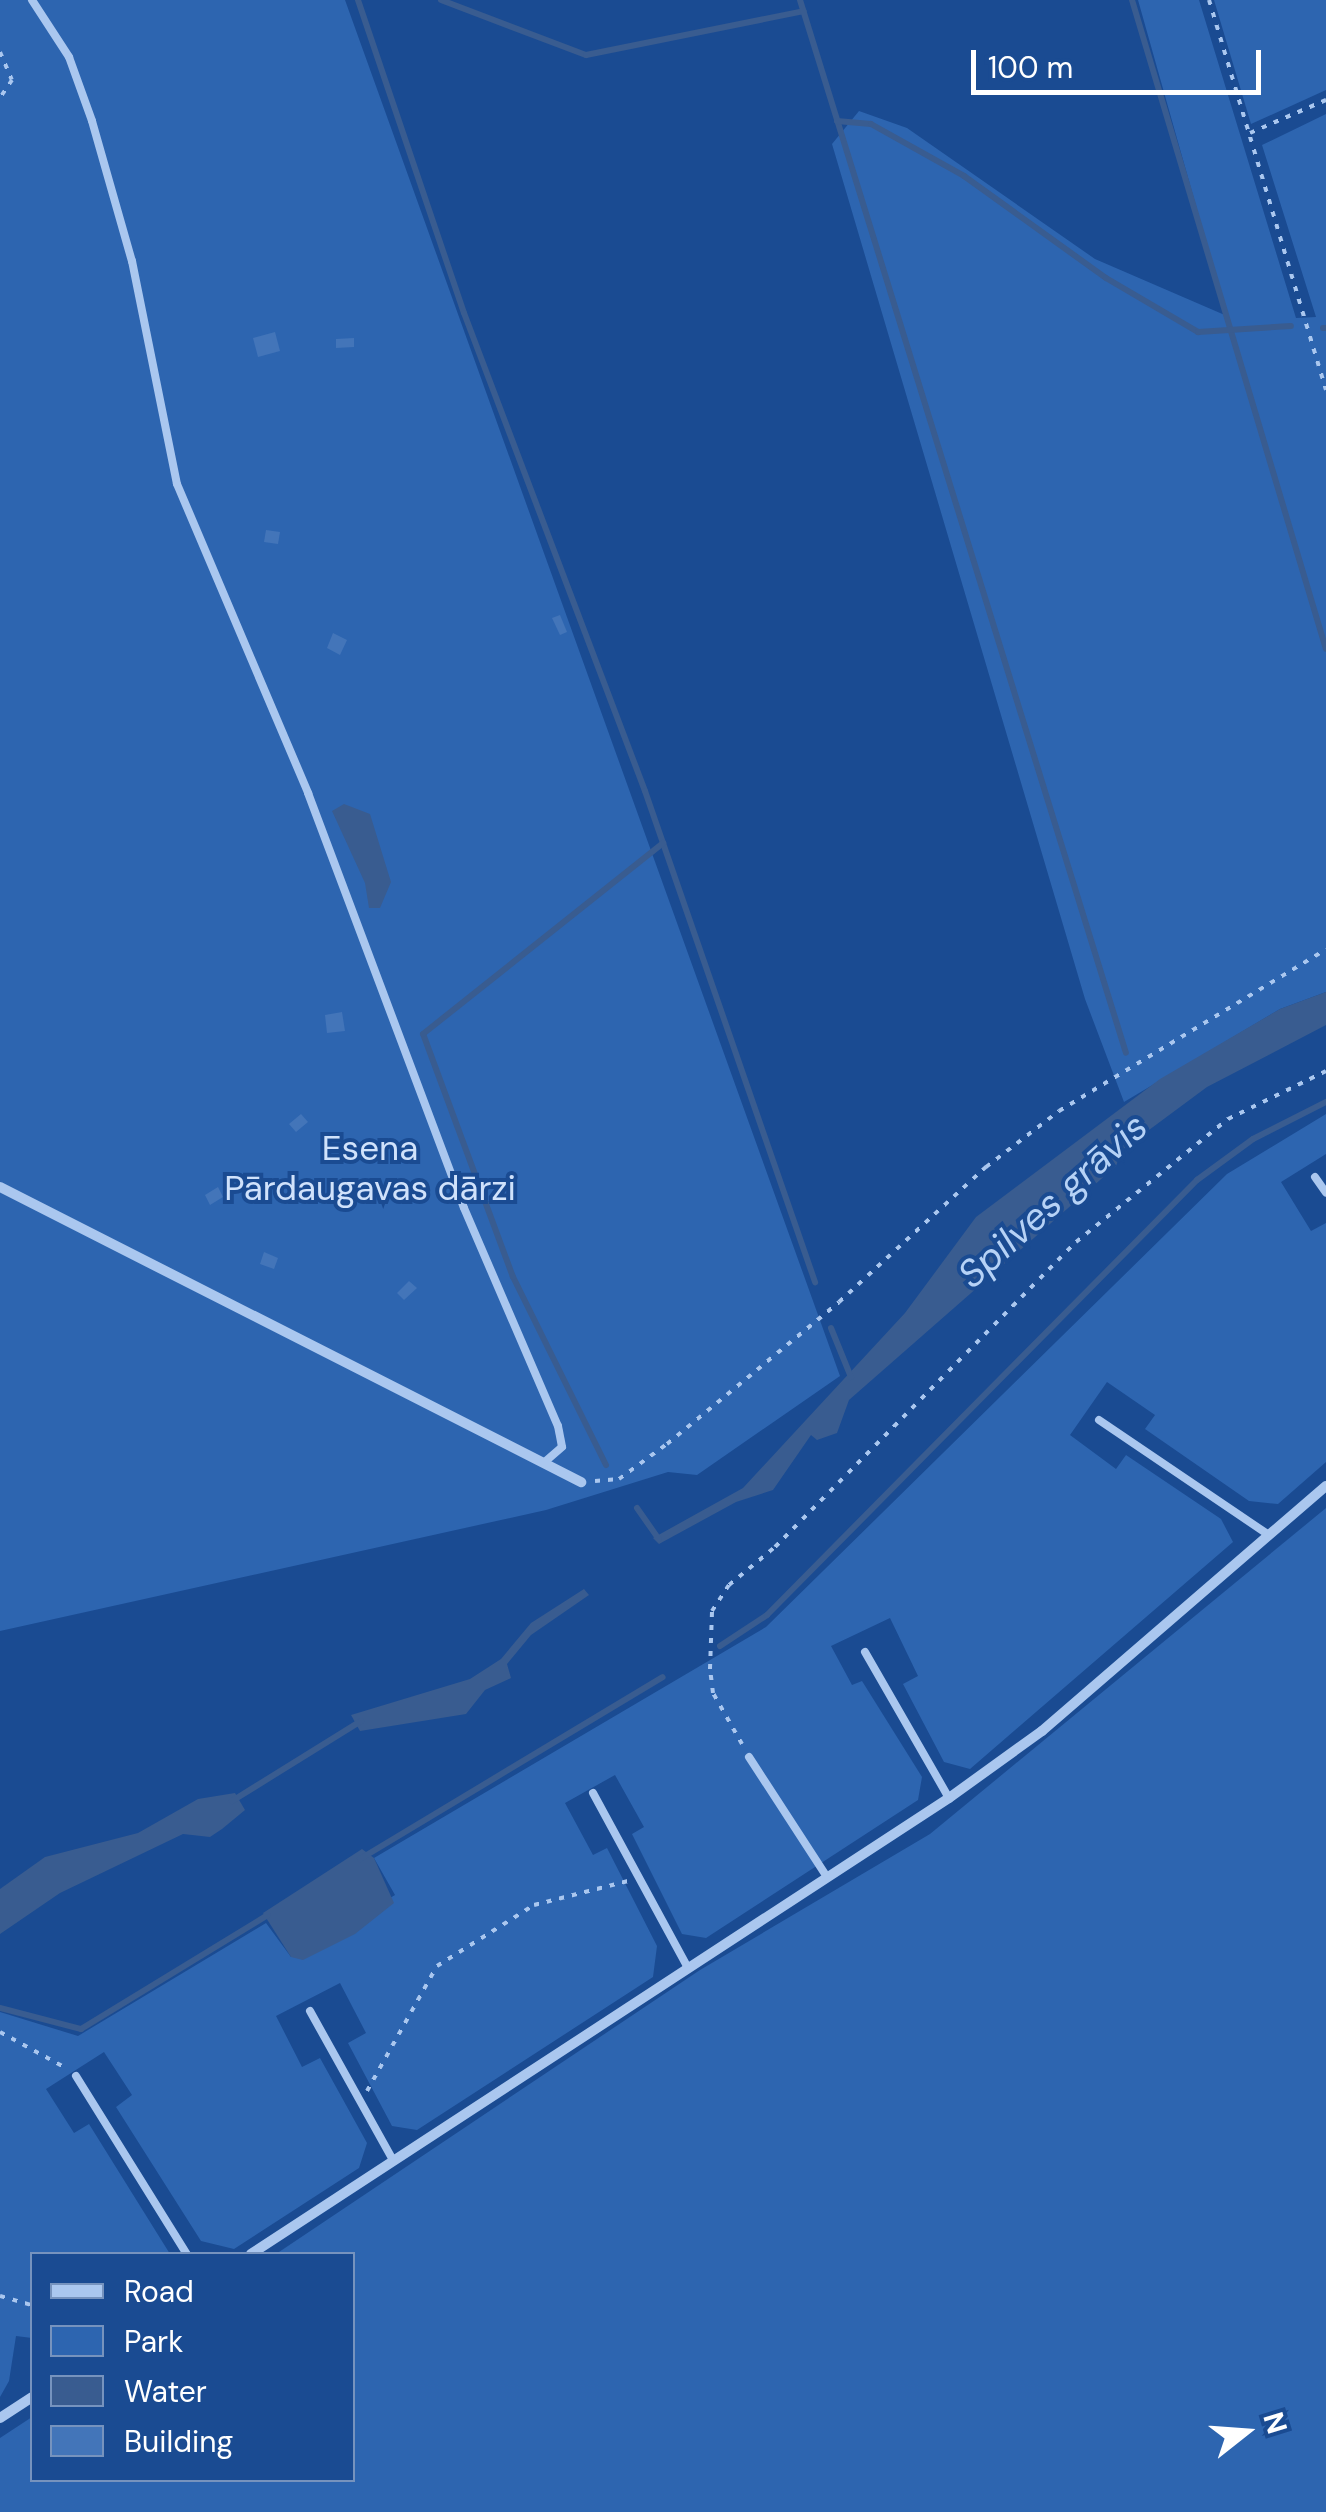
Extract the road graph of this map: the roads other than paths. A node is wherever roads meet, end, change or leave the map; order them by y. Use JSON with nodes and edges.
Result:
{"nodes":[{"id":1,"x":32,"y":0,"type":"edge"},
{"id":2,"x":1315,"y":1177,"type":"dead end"},
{"id":3,"x":0,"y":1187,"type":"edge"},
{"id":4,"x":1326,"y":1192,"type":"edge"},
{"id":5,"x":1099,"y":1420,"type":"dead end"},
{"id":6,"x":546,"y":1462,"type":"junction"},
{"id":7,"x":581,"y":1482,"type":"road end"},
{"id":8,"x":1326,"y":1486,"type":"edge"},
{"id":9,"x":1268,"y":1535,"type":"junction"},
{"id":10,"x":865,"y":1652,"type":"dead end"},
{"id":11,"x":749,"y":1757,"type":"road end"},
{"id":12,"x":593,"y":1793,"type":"dead end"},
{"id":13,"x":949,"y":1798,"type":"junction"},
{"id":14,"x":827,"y":1877,"type":"junction"},
{"id":15,"x":686,"y":1966,"type":"junction"},
{"id":16,"x":310,"y":2012,"type":"dead end"},
{"id":17,"x":76,"y":2076,"type":"road end"},
{"id":18,"x":393,"y":2160,"type":"junction"},
{"id":19,"x":186,"y":2252,"type":"edge"},
{"id":20,"x":254,"y":2252,"type":"edge"},
{"id":21,"x":30,"y":2399,"type":"edge"},
{"id":22,"x":0,"y":2418,"type":"edge"}],
"edges":[{"from":1,"to":6,"type":"lane"},
{"from":2,"to":4,"type":"lane"},
{"from":3,"to":6,"type":"street"},
{"from":5,"to":9,"type":"lane"},
{"from":6,"to":7,"type":"street"},
{"from":8,"to":9,"type":"street"},
{"from":9,"to":13,"type":"street"},
{"from":10,"to":13,"type":"lane"},
{"from":11,"to":14,"type":"lane"},
{"from":12,"to":15,"type":"lane"},
{"from":13,"to":14,"type":"street"},
{"from":14,"to":15,"type":"street"},
{"from":15,"to":18,"type":"street"},
{"from":16,"to":18,"type":"lane"},
{"from":17,"to":19,"type":"lane"},
{"from":18,"to":20,"type":"street"},
{"from":21,"to":22,"type":"street"}]}
